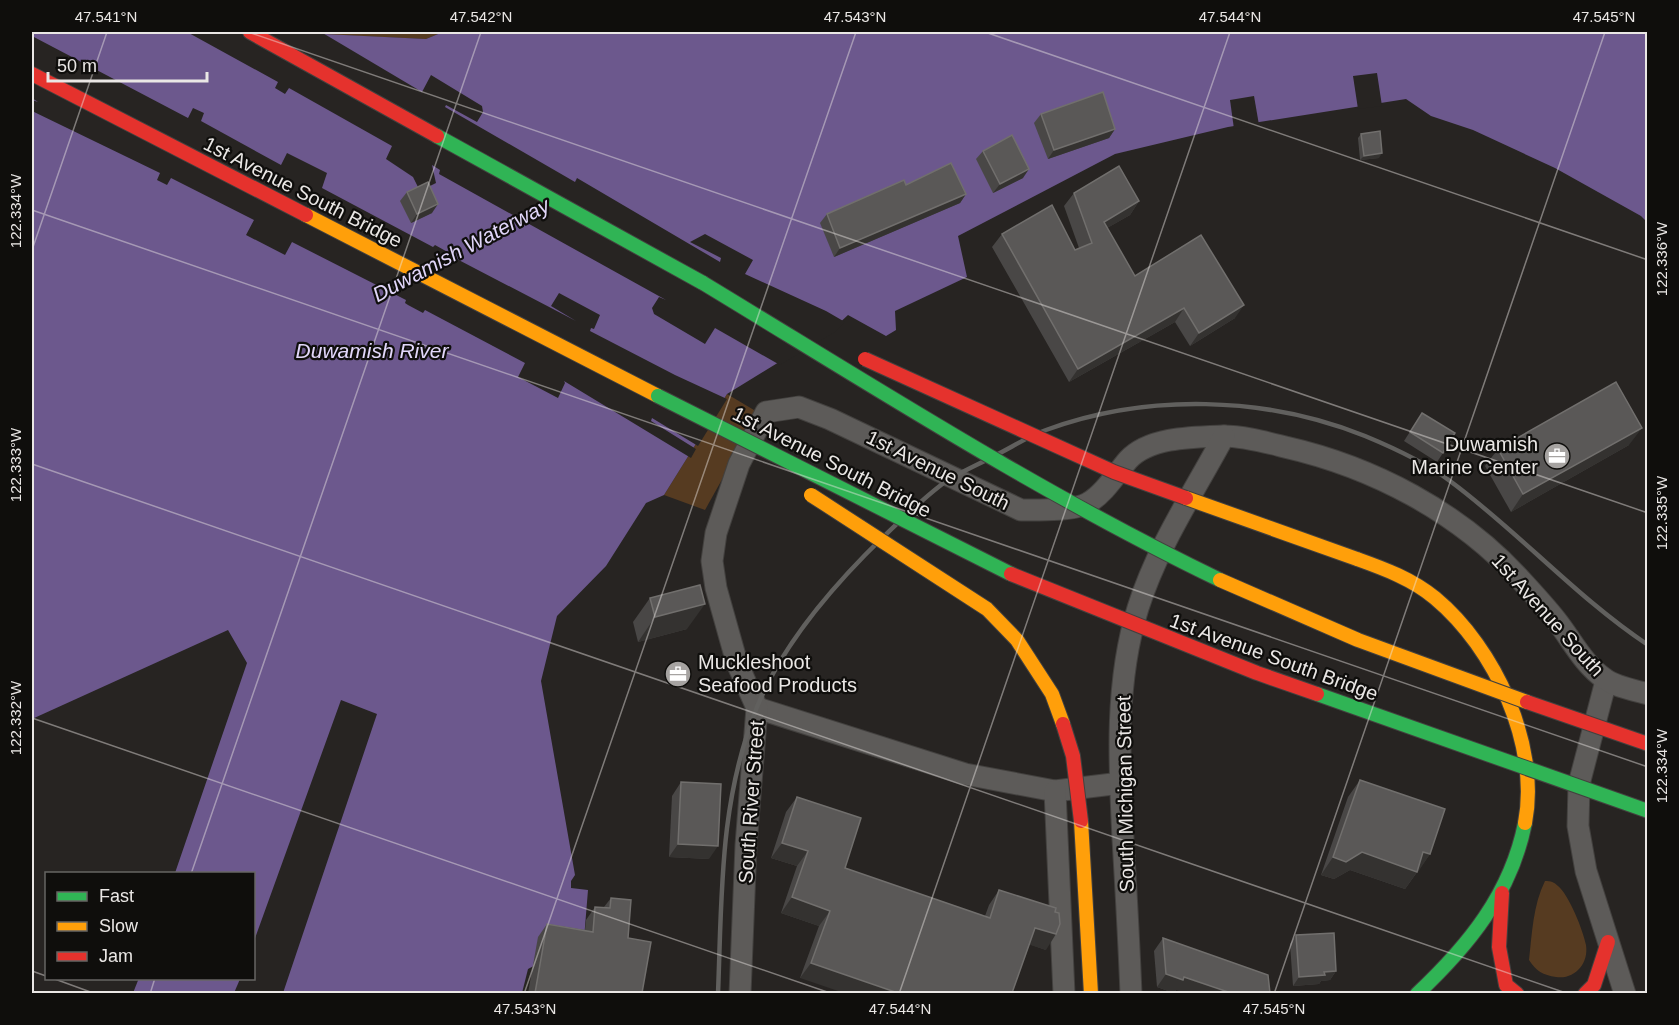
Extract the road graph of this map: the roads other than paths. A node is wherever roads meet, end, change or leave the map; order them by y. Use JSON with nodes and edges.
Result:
{"nodes":[{"id":1,"x":250,"y":32,"type":"edge"},
{"id":2,"x":32,"y":74,"type":"edge"},
{"id":3,"x":703,"y":283,"type":"junction"},
{"id":4,"x":818,"y":337,"type":"dead end"},
{"id":5,"x":850,"y":352,"type":"dead end"},
{"id":6,"x":658,"y":396,"type":"junction"},
{"id":7,"x":766,"y":412,"type":"joint"},
{"id":8,"x":1224,"y":436,"type":"junction"},
{"id":9,"x":768,"y":467,"type":"dead end"},
{"id":10,"x":797,"y":486,"type":"dead end"},
{"id":11,"x":1606,"y":681,"type":"junction"},
{"id":12,"x":1647,"y":694,"type":"edge"},
{"id":13,"x":757,"y":708,"type":"junction"},
{"id":14,"x":1647,"y":744,"type":"edge"},
{"id":15,"x":1120,"y":783,"type":"junction"},
{"id":16,"x":1055,"y":791,"type":"junction"},
{"id":17,"x":1647,"y":811,"type":"edge"},
{"id":18,"x":1502,"y":891,"type":"junction"},
{"id":19,"x":1608,"y":942,"type":"junction"},
{"id":20,"x":740,"y":993,"type":"edge"},
{"id":21,"x":1064,"y":993,"type":"edge"},
{"id":22,"x":1092,"y":993,"type":"edge"},
{"id":23,"x":1131,"y":993,"type":"edge"},
{"id":24,"x":1418,"y":993,"type":"edge"},
{"id":25,"x":1517,"y":993,"type":"edge"},
{"id":26,"x":1585,"y":993,"type":"edge"},
{"id":27,"x":1625,"y":993,"type":"edge"}],
"edges":[{"from":1,"to":3,"type":"highway"},
{"from":2,"to":6,"type":"highway","name":"1st Avenue South Bridge"},
{"from":3,"to":4,"type":"highway","bridge":true},
{"from":3,"to":14,"type":"highway","bridge":true},
{"from":5,"to":18,"type":"highway","bridge":true},
{"from":6,"to":9,"type":"highway","bridge":true},
{"from":6,"to":17,"type":"highway","name":"1st Avenue South Bridge","bridge":true},
{"from":7,"to":8,"type":"street","name":"1st Avenue South"},
{"from":7,"to":13,"type":"street","name":"South River Street"},
{"from":8,"to":11,"type":"street","name":"1st Avenue South"},
{"from":8,"to":15,"type":"street","name":"South Michigan Street"},
{"from":10,"to":22,"type":"highway","bridge":true},
{"from":11,"to":12,"type":"street","name":"1st Avenue South"},
{"from":11,"to":19,"type":"street"},
{"from":13,"to":16,"type":"street"},
{"from":13,"to":20,"type":"street","name":"South River Street"},
{"from":15,"to":16,"type":"street"},
{"from":15,"to":23,"type":"street","name":"South Michigan Street"},
{"from":16,"to":21,"type":"street"},
{"from":18,"to":24,"type":"highway"},
{"from":18,"to":25,"type":"highway"},
{"from":19,"to":26,"type":"highway"},
{"from":19,"to":27,"type":"street"}]}
